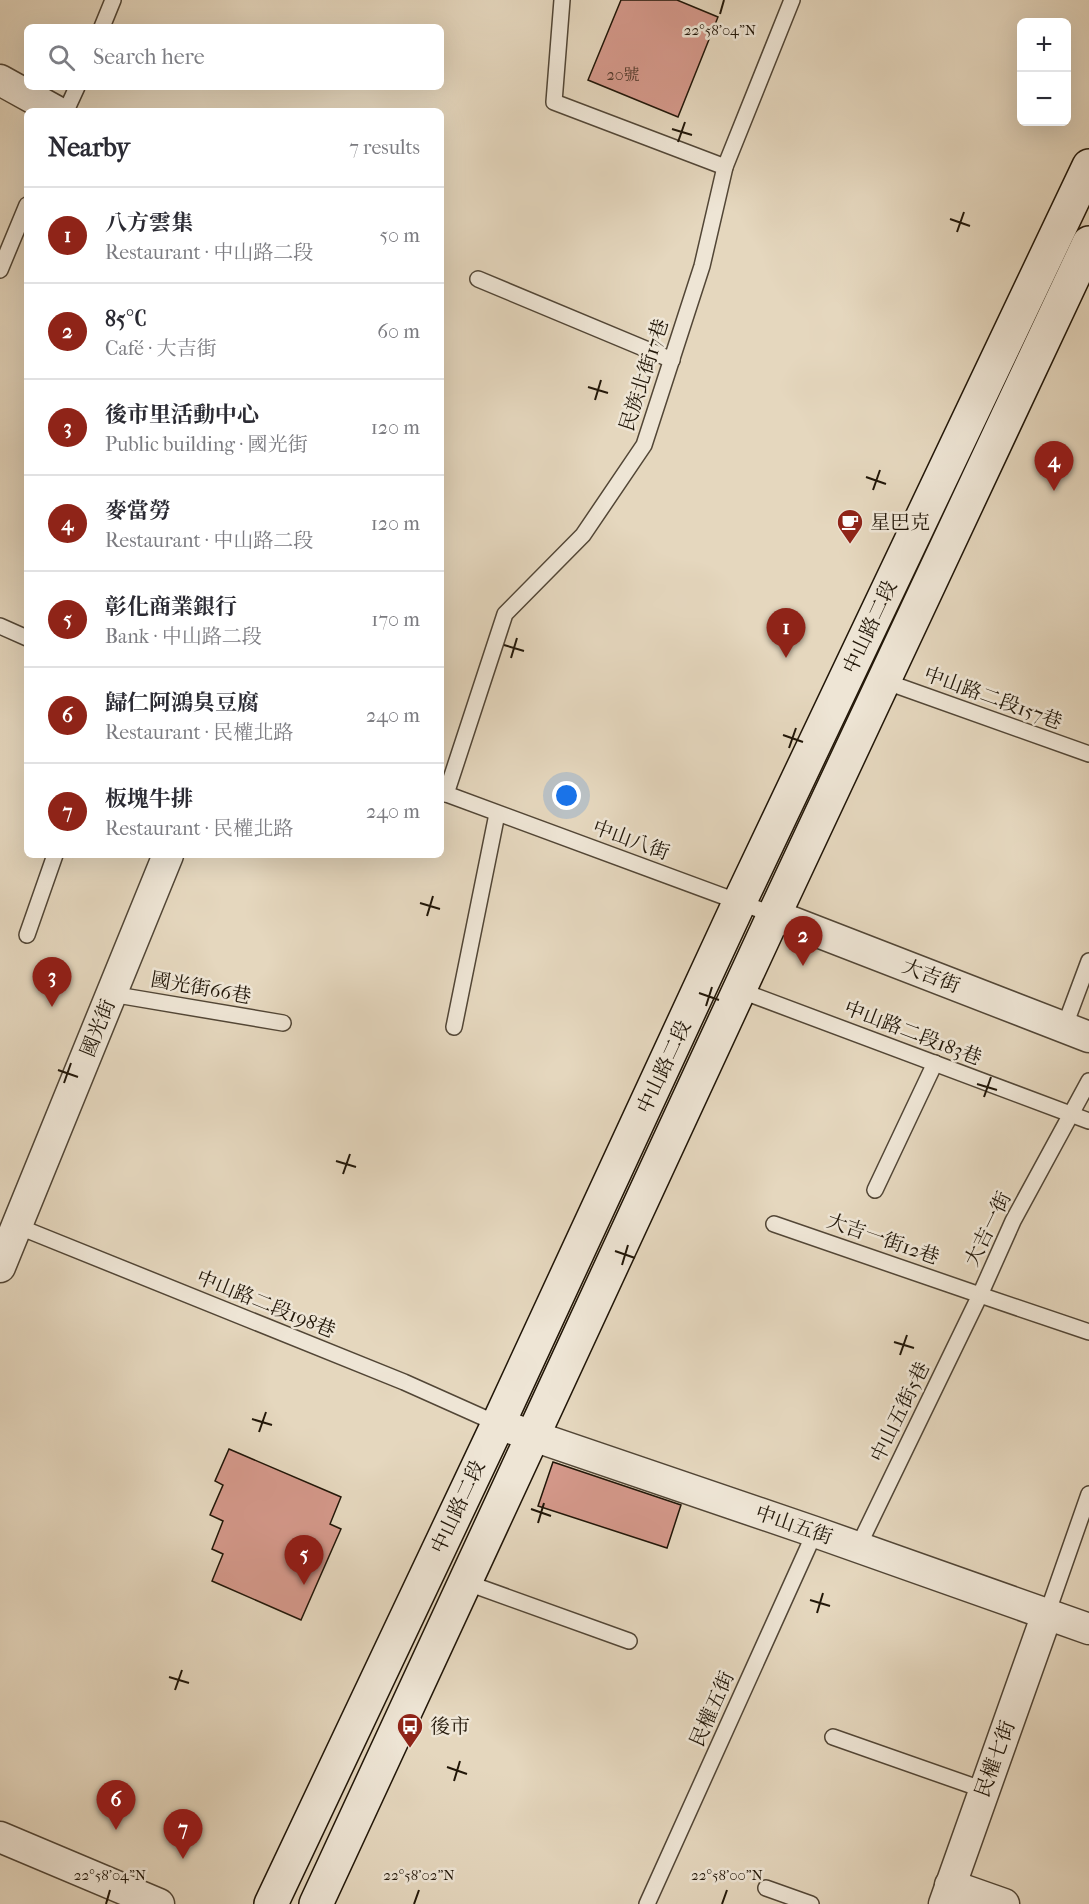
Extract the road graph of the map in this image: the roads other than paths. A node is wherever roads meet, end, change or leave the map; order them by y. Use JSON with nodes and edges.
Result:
{"nodes":[{"id":1,"x":113,"y":0,"type":"edge"},
{"id":2,"x":561,"y":0,"type":"edge"},
{"id":3,"x":792,"y":0,"type":"edge"},
{"id":4,"x":103,"y":24,"type":"edge"},
{"id":5,"x":0,"y":80,"type":"edge"},
{"id":6,"x":75,"y":90,"type":"edge"},
{"id":7,"x":51,"y":108,"type":"edge"},
{"id":8,"x":67,"y":108,"type":"edge"},
{"id":9,"x":1089,"y":166,"type":"edge"},
{"id":10,"x":725,"y":167,"type":"junction"},
{"id":11,"x":24,"y":213,"type":"edge"},
{"id":12,"x":1089,"y":243,"type":"edge"},
{"id":13,"x":0,"y":270,"type":"edge"},
{"id":14,"x":478,"y":279,"type":"dead end"},
{"id":15,"x":672,"y":360,"type":"junction"},
{"id":16,"x":0,"y":626,"type":"edge"},
{"id":17,"x":24,"y":637,"type":"edge"},
{"id":18,"x":884,"y":681,"type":"junction"},
{"id":19,"x":1089,"y":754,"type":"edge"},
{"id":20,"x":444,"y":790,"type":"edge"},
{"id":21,"x":444,"y":793,"type":"edge"},
{"id":22,"x":497,"y":814,"type":"junction"},
{"id":23,"x":54,"y":858,"type":"edge"},
{"id":24,"x":162,"y":858,"type":"edge"},
{"id":25,"x":740,"y":902,"type":"junction"},
{"id":26,"x":774,"y":915,"type":"junction"},
{"id":27,"x":27,"y":935,"type":"dead end"},
{"id":28,"x":1089,"y":961,"type":"edge"},
{"id":29,"x":740,"y":990,"type":"junction"},
{"id":30,"x":111,"y":994,"type":"junction"},
{"id":31,"x":283,"y":1023,"type":"dead end"},
{"id":32,"x":454,"y":1027,"type":"dead end"},
{"id":33,"x":1076,"y":1032,"type":"edge"},
{"id":34,"x":935,"y":1063,"type":"junction"},
{"id":35,"x":1089,"y":1081,"type":"edge"},
{"id":36,"x":1071,"y":1115,"type":"junction"},
{"id":37,"x":1089,"y":1121,"type":"edge"},
{"id":38,"x":875,"y":1190,"type":"dead end"},
{"id":39,"x":774,"y":1224,"type":"dead end"},
{"id":40,"x":16,"y":1226,"type":"junction"},
{"id":41,"x":0,"y":1267,"type":"edge"},
{"id":42,"x":980,"y":1295,"type":"junction"},
{"id":43,"x":1089,"y":1332,"type":"edge"},
{"id":44,"x":498,"y":1424,"type":"junction"},
{"id":45,"x":533,"y":1436,"type":"junction"},
{"id":46,"x":1089,"y":1494,"type":"edge"},
{"id":47,"x":815,"y":1532,"type":"junction"},
{"id":48,"x":858,"y":1547,"type":"junction"},
{"id":49,"x":465,"y":1582,"type":"junction"},
{"id":50,"x":1047,"y":1614,"type":"junction"},
{"id":51,"x":1089,"y":1629,"type":"edge"},
{"id":52,"x":629,"y":1641,"type":"dead end"},
{"id":53,"x":833,"y":1737,"type":"dead end"},
{"id":54,"x":984,"y":1790,"type":"junction"},
{"id":55,"x":0,"y":1838,"type":"edge"},
{"id":56,"x":766,"y":1888,"type":"dead end"},
{"id":57,"x":947,"y":1895,"type":"edge"},
{"id":58,"x":159,"y":1904,"type":"edge"},
{"id":59,"x":271,"y":1904,"type":"edge"},
{"id":60,"x":316,"y":1904,"type":"edge"},
{"id":61,"x":647,"y":1904,"type":"edge"},
{"id":62,"x":812,"y":1904,"type":"edge"},
{"id":63,"x":1004,"y":1904,"type":"edge"}],
"edges":[{"from":1,"to":4,"type":"lane"},
{"from":2,"to":10,"type":"lane"},
{"from":3,"to":10,"type":"lane","name":"民族北街17巷"},
{"from":5,"to":7,"type":"street"},
{"from":6,"to":8,"type":"lane"},
{"from":9,"to":25,"type":"main road","name":"中山路二段"},
{"from":10,"to":15,"type":"lane","name":"民族北街17巷"},
{"from":11,"to":13,"type":"lane"},
{"from":12,"to":18,"type":"main road","name":"中山路二段"},
{"from":14,"to":15,"type":"lane"},
{"from":15,"to":20,"type":"lane","name":"民族北街17巷"},
{"from":16,"to":17,"type":"lane"},
{"from":18,"to":19,"type":"lane","name":"中山路二段157巷"},
{"from":18,"to":26,"type":"main road","name":"中山路二段"},
{"from":21,"to":22,"type":"lane","name":"中山八街"},
{"from":22,"to":25,"type":"lane","name":"中山八街"},
{"from":22,"to":32,"type":"lane"},
{"from":23,"to":27,"type":"lane"},
{"from":24,"to":30,"type":"street","name":"國光街"},
{"from":25,"to":26,"type":"lane","name":"中山八街"},
{"from":25,"to":44,"type":"main road","name":"中山路二段"},
{"from":26,"to":29,"type":"main road","name":"中山路二段"},
{"from":26,"to":33,"type":"street","name":"大吉街"},
{"from":28,"to":33,"type":"lane"},
{"from":29,"to":34,"type":"lane","name":"中山路二段183巷"},
{"from":29,"to":45,"type":"main road","name":"中山路二段"},
{"from":30,"to":31,"type":"lane","name":"國光街66巷"},
{"from":30,"to":40,"type":"street","name":"國光街"},
{"from":34,"to":36,"type":"lane","name":"中山路二段183巷"},
{"from":34,"to":38,"type":"lane"},
{"from":35,"to":36,"type":"lane","name":"大吉一街"},
{"from":36,"to":37,"type":"lane","name":"中山路二段183巷"},
{"from":36,"to":42,"type":"lane","name":"大吉一街"},
{"from":39,"to":42,"type":"lane","name":"大吉一街12巷"},
{"from":40,"to":41,"type":"street","name":"國光街"},
{"from":40,"to":44,"type":"lane","name":"中山路二段198巷"},
{"from":42,"to":43,"type":"lane","name":"大吉一街"},
{"from":42,"to":48,"type":"lane","name":"中山五街5巷"},
{"from":44,"to":45,"type":"street","name":"中山五街"},
{"from":44,"to":59,"type":"main road","name":"中山路二段"},
{"from":45,"to":47,"type":"street","name":"中山五街"},
{"from":45,"to":49,"type":"main road","name":"中山路二段"},
{"from":46,"to":50,"type":"lane"},
{"from":47,"to":48,"type":"street","name":"中山五街"},
{"from":47,"to":61,"type":"lane","name":"民權五街"},
{"from":48,"to":50,"type":"street","name":"中山五街"},
{"from":49,"to":52,"type":"lane"},
{"from":49,"to":60,"type":"main road","name":"中山路二段"},
{"from":50,"to":51,"type":"street","name":"中山五街"},
{"from":50,"to":54,"type":"street","name":"民權七街"},
{"from":53,"to":54,"type":"lane"},
{"from":54,"to":57,"type":"street","name":"民權七街"},
{"from":55,"to":58,"type":"street"},
{"from":56,"to":62,"type":"lane"},
{"from":57,"to":63,"type":"street"}]}
